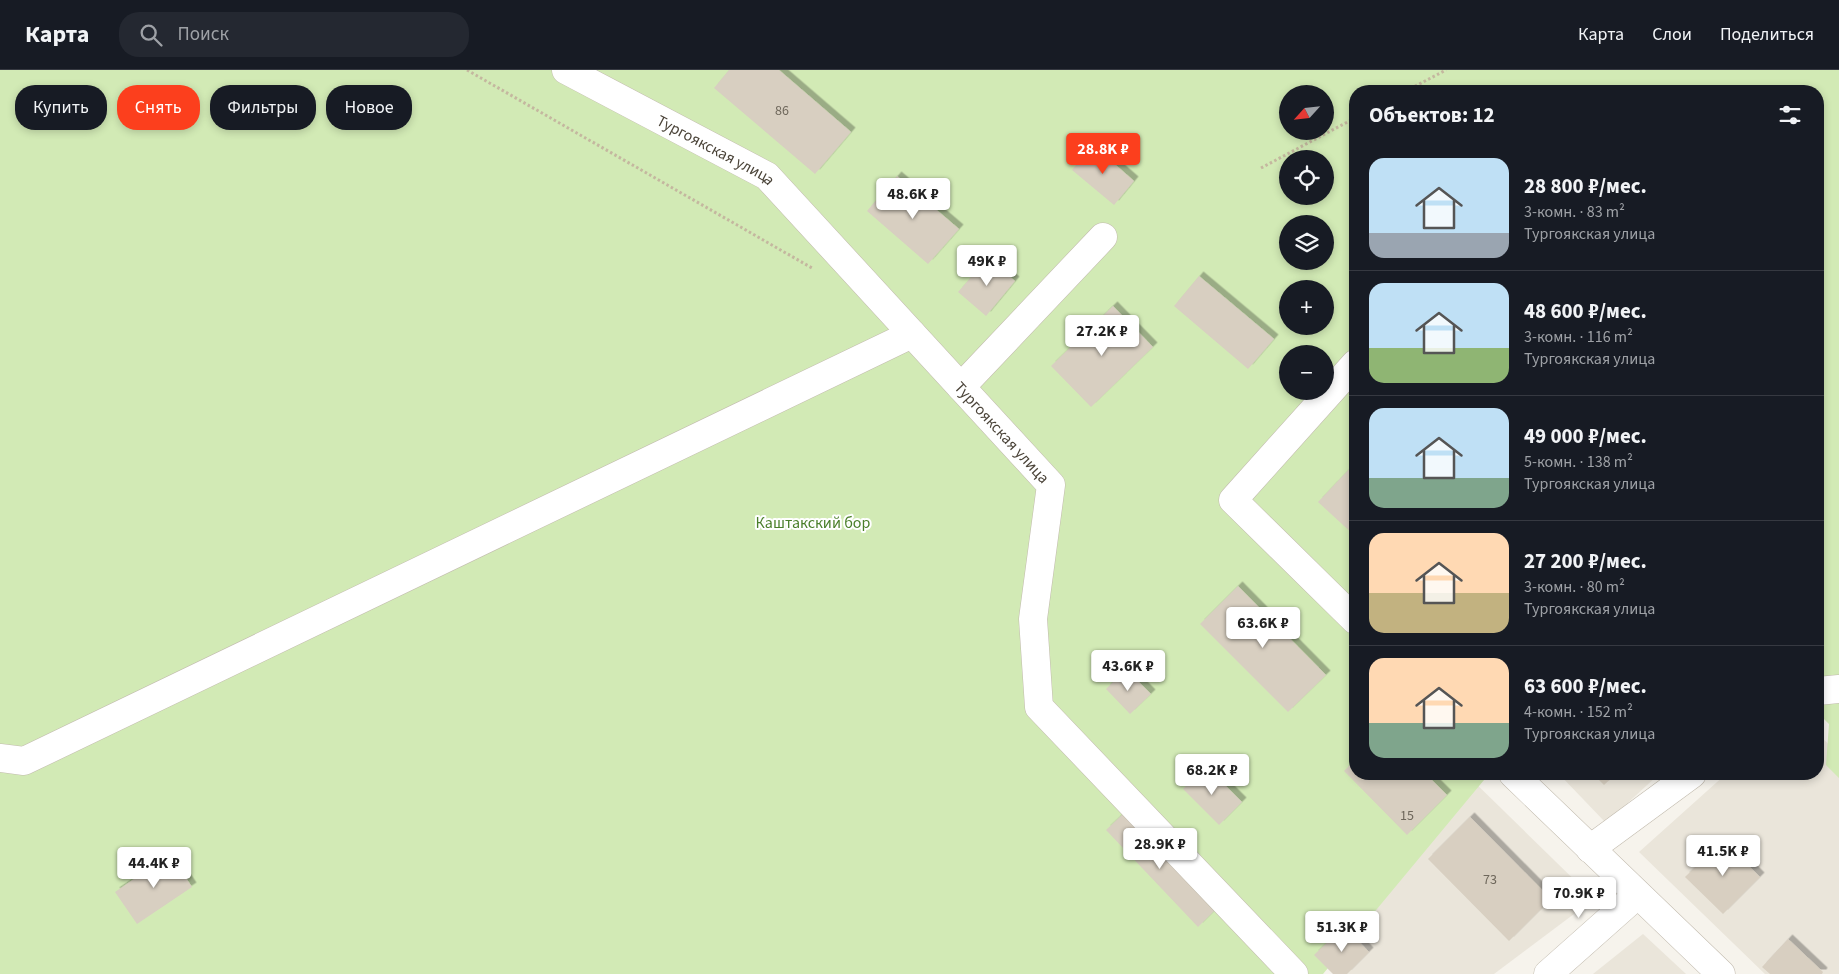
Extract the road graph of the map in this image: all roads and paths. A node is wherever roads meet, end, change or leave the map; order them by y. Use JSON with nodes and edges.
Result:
{"nodes":[{"id":1,"x":468,"y":70,"type":"edge"},
{"id":2,"x":566,"y":70,"type":"edge"},
{"id":3,"x":1446,"y":70,"type":"edge"},
{"id":4,"x":1417,"y":85,"type":"edge"},
{"id":5,"x":1349,"y":121,"type":"edge"},
{"id":6,"x":1261,"y":168,"type":"dead end"},
{"id":7,"x":1103,"y":236,"type":"dead end"},
{"id":8,"x":813,"y":269,"type":"dead end"},
{"id":9,"x":912,"y":334,"type":"junction"},
{"id":10,"x":1349,"y":371,"type":"edge"},
{"id":11,"x":960,"y":387,"type":"junction"},
{"id":12,"x":1349,"y":614,"type":"edge"},
{"id":13,"x":1839,"y":689,"type":"edge"},
{"id":14,"x":1824,"y":690,"type":"edge"},
{"id":15,"x":0,"y":758,"type":"edge"},
{"id":16,"x":1519,"y":780,"type":"edge"},
{"id":17,"x":1684,"y":780,"type":"edge"},
{"id":18,"x":1590,"y":849,"type":"junction"},
{"id":19,"x":1637,"y":895,"type":"junction"},
{"id":20,"x":1294,"y":974,"type":"edge"},
{"id":21,"x":1548,"y":974,"type":"edge"},
{"id":22,"x":1721,"y":974,"type":"edge"}],
"edges":[{"from":1,"to":8,"type":"path"},
{"from":2,"to":9,"type":"street","name":"Тургоякская улица"},
{"from":3,"to":4,"type":"path"},
{"from":5,"to":6,"type":"path"},
{"from":7,"to":11,"type":"street"},
{"from":9,"to":11,"type":"street","name":"Тургоякская улица"},
{"from":9,"to":15,"type":"street"},
{"from":10,"to":12,"type":"street"},
{"from":11,"to":20,"type":"street","name":"Тургоякская улица"},
{"from":13,"to":14,"type":"street"},
{"from":16,"to":18,"type":"street"},
{"from":17,"to":18,"type":"street"},
{"from":18,"to":19,"type":"street"},
{"from":19,"to":21,"type":"street"},
{"from":19,"to":22,"type":"street"}]}
